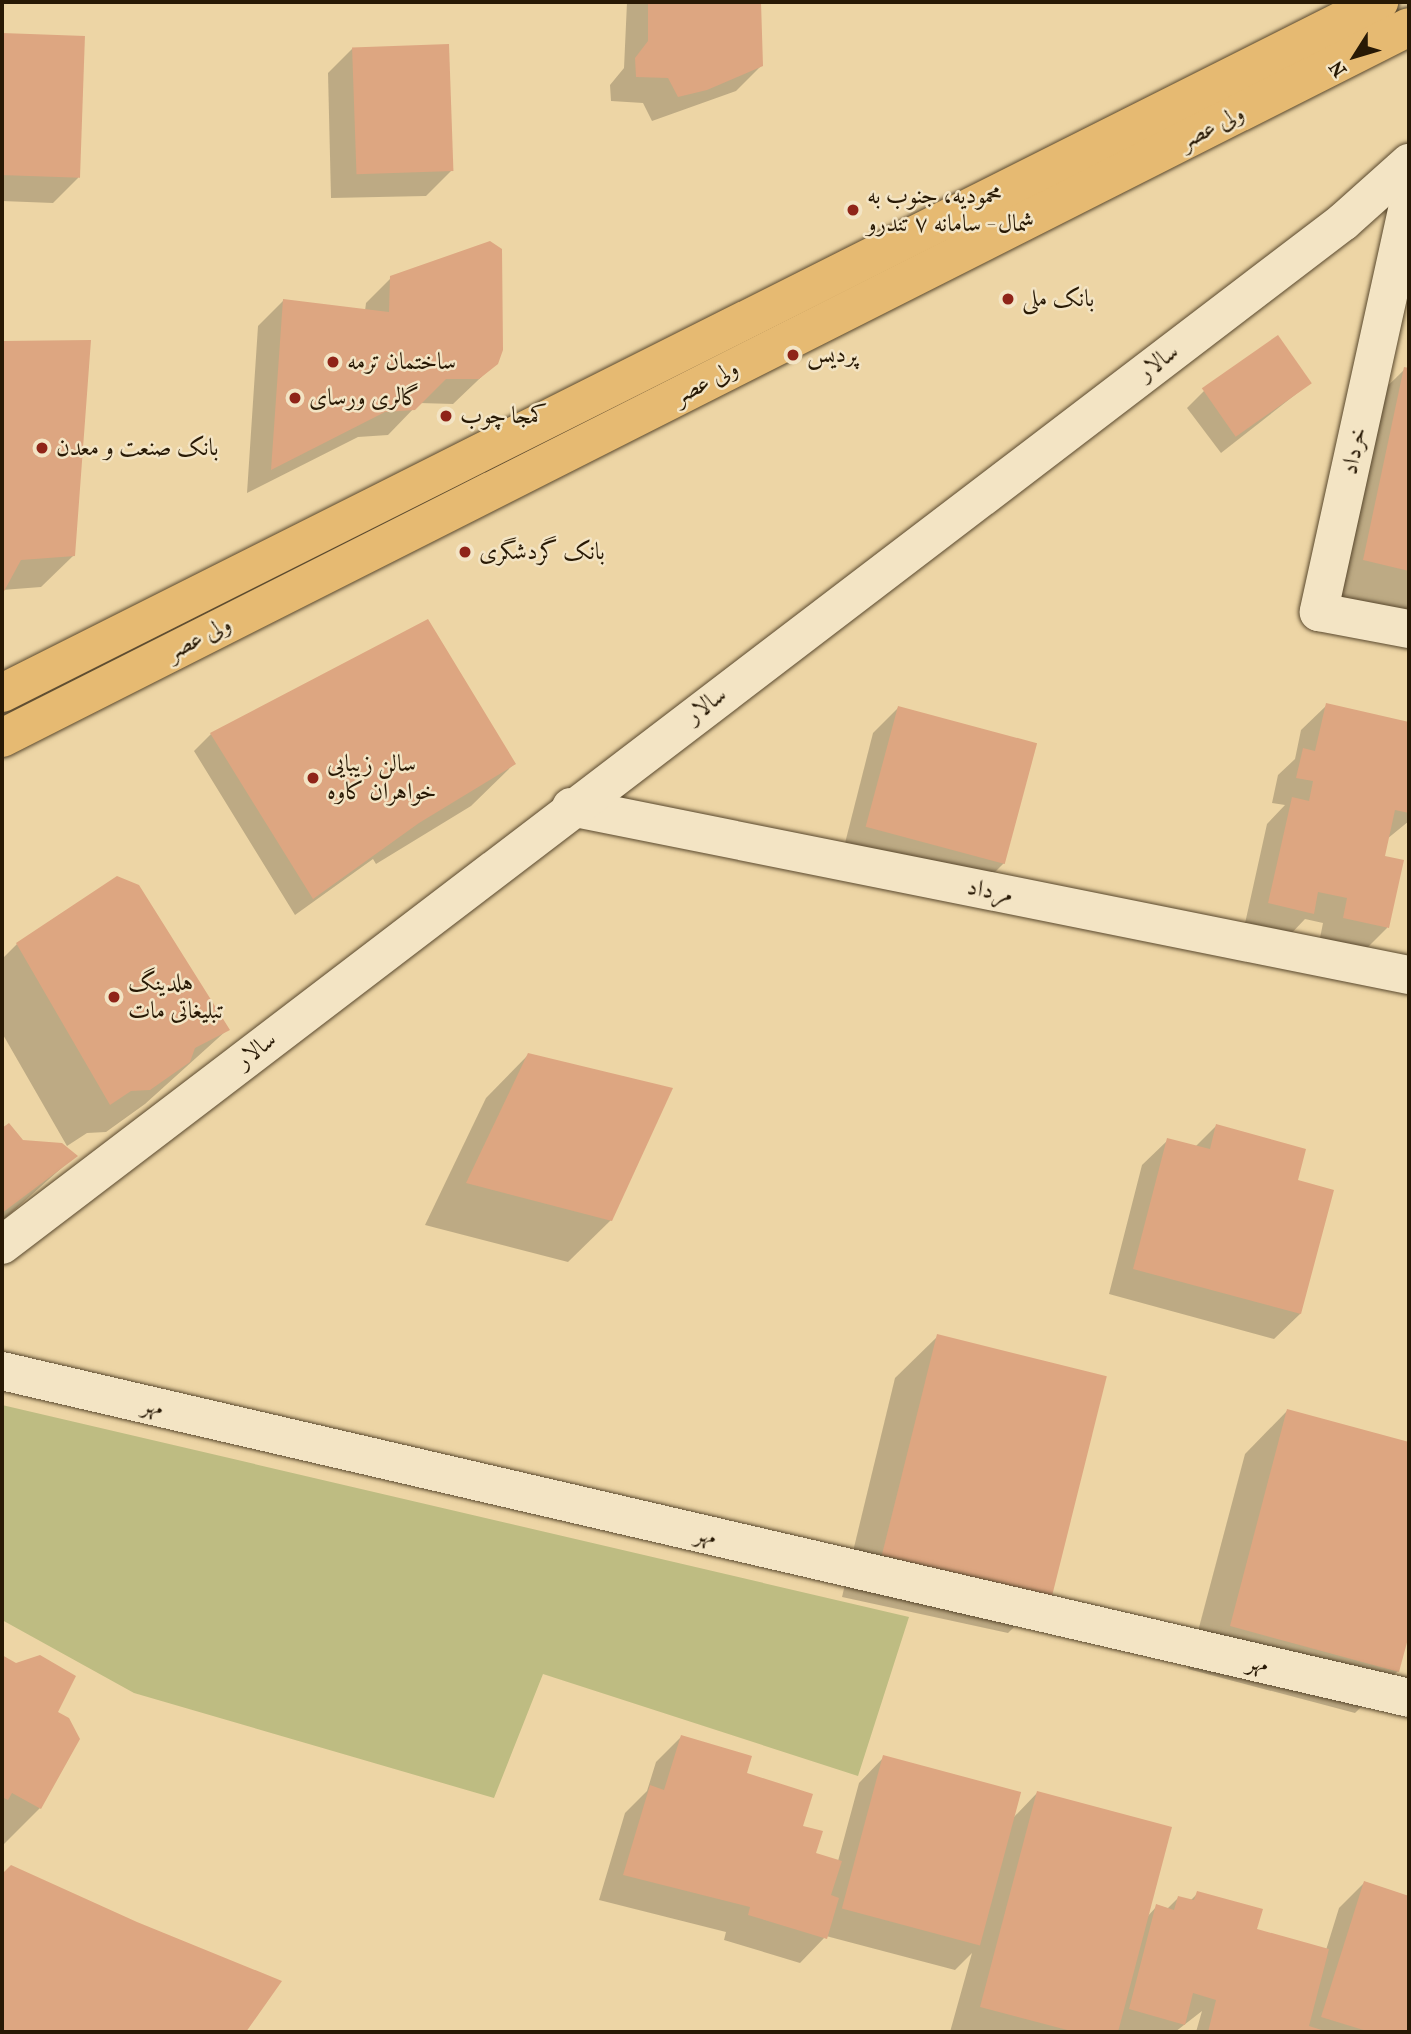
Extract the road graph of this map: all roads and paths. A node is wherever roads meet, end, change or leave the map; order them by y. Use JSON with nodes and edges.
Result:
{"nodes":[{"id":1,"x":1379,"y":2,"type":"edge"},
{"id":2,"x":1409,"y":27,"type":"edge"},
{"id":3,"x":1409,"y":163,"type":"edge"},
{"id":4,"x":1409,"y":201,"type":"edge"},
{"id":5,"x":1404,"y":241,"type":"edge"},
{"id":6,"x":1409,"y":629,"type":"edge"},
{"id":7,"x":2,"y":693,"type":"edge"},
{"id":8,"x":2,"y":738,"type":"edge"},
{"id":9,"x":571,"y":807,"type":"junction"},
{"id":10,"x":1409,"y":975,"type":"edge"},
{"id":11,"x":2,"y":1245,"type":"edge"},
{"id":12,"x":2,"y":1371,"type":"edge"},
{"id":13,"x":1409,"y":1698,"type":"edge"}],
"edges":[{"from":1,"to":7,"type":"main road","name":"ولی عصر"},
{"from":2,"to":8,"type":"main road","name":"ولی عصر"},
{"from":3,"to":9,"type":"street","name":"سالار"},
{"from":4,"to":5,"type":"street","name":"خرداد"},
{"from":5,"to":6,"type":"street","name":"خرداد"},
{"from":9,"to":10,"type":"street","name":"مرداد"},
{"from":9,"to":11,"type":"street","name":"سالار"},
{"from":12,"to":13,"type":"street","name":"مهر"}]}
